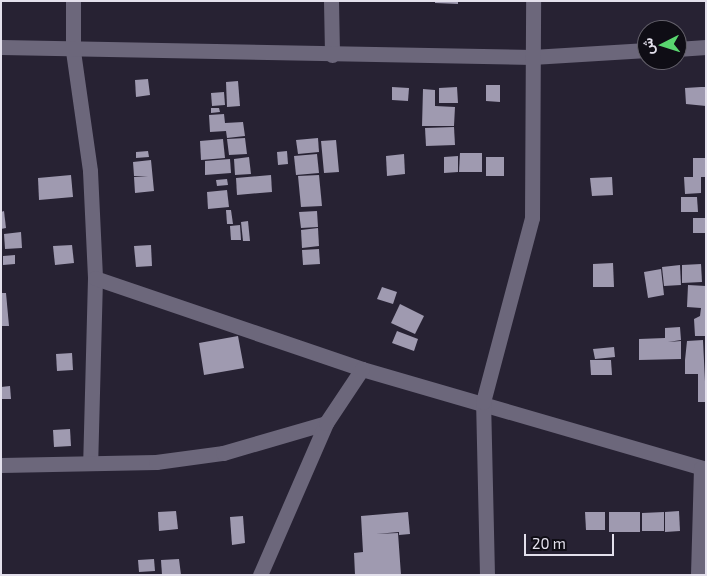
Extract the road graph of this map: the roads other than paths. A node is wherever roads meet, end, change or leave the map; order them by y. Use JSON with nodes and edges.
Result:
{"nodes":[{"id":1,"x":73,"y":1,"type":"edge"},
{"id":2,"x":331,"y":1,"type":"edge"},
{"id":3,"x":533,"y":1,"type":"edge"},
{"id":4,"x":706,"y":47,"type":"edge"},
{"id":5,"x":1,"y":48,"type":"edge"},
{"id":6,"x":687,"y":48,"type":"edge"},
{"id":7,"x":74,"y":51,"type":"junction"},
{"id":8,"x":637,"y":51,"type":"edge"},
{"id":9,"x":332,"y":56,"type":"junction"},
{"id":10,"x":532,"y":57,"type":"junction"},
{"id":11,"x":95,"y":278,"type":"junction"},
{"id":12,"x":362,"y":369,"type":"junction"},
{"id":13,"x":483,"y":402,"type":"junction"},
{"id":14,"x":326,"y":422,"type":"junction"},
{"id":15,"x":90,"y":463,"type":"junction"},
{"id":16,"x":1,"y":464,"type":"edge"},
{"id":17,"x":703,"y":469,"type":"edge"},
{"id":18,"x":260,"y":575,"type":"edge"},
{"id":19,"x":487,"y":575,"type":"edge"},
{"id":20,"x":698,"y":575,"type":"edge"}],
"edges":[{"from":1,"to":7,"type":"street"},
{"from":2,"to":9,"type":"street"},
{"from":3,"to":10,"type":"street"},
{"from":4,"to":6,"type":"street"},
{"from":5,"to":7,"type":"street"},
{"from":7,"to":9,"type":"street"},
{"from":7,"to":11,"type":"street"},
{"from":8,"to":10,"type":"street"},
{"from":9,"to":10,"type":"street"},
{"from":10,"to":13,"type":"street"},
{"from":11,"to":12,"type":"street"},
{"from":11,"to":15,"type":"street"},
{"from":12,"to":13,"type":"street"},
{"from":12,"to":14,"type":"street"},
{"from":13,"to":17,"type":"street"},
{"from":13,"to":19,"type":"street"},
{"from":14,"to":15,"type":"street"},
{"from":14,"to":18,"type":"street"},
{"from":15,"to":16,"type":"street"},
{"from":17,"to":20,"type":"street"}]}
